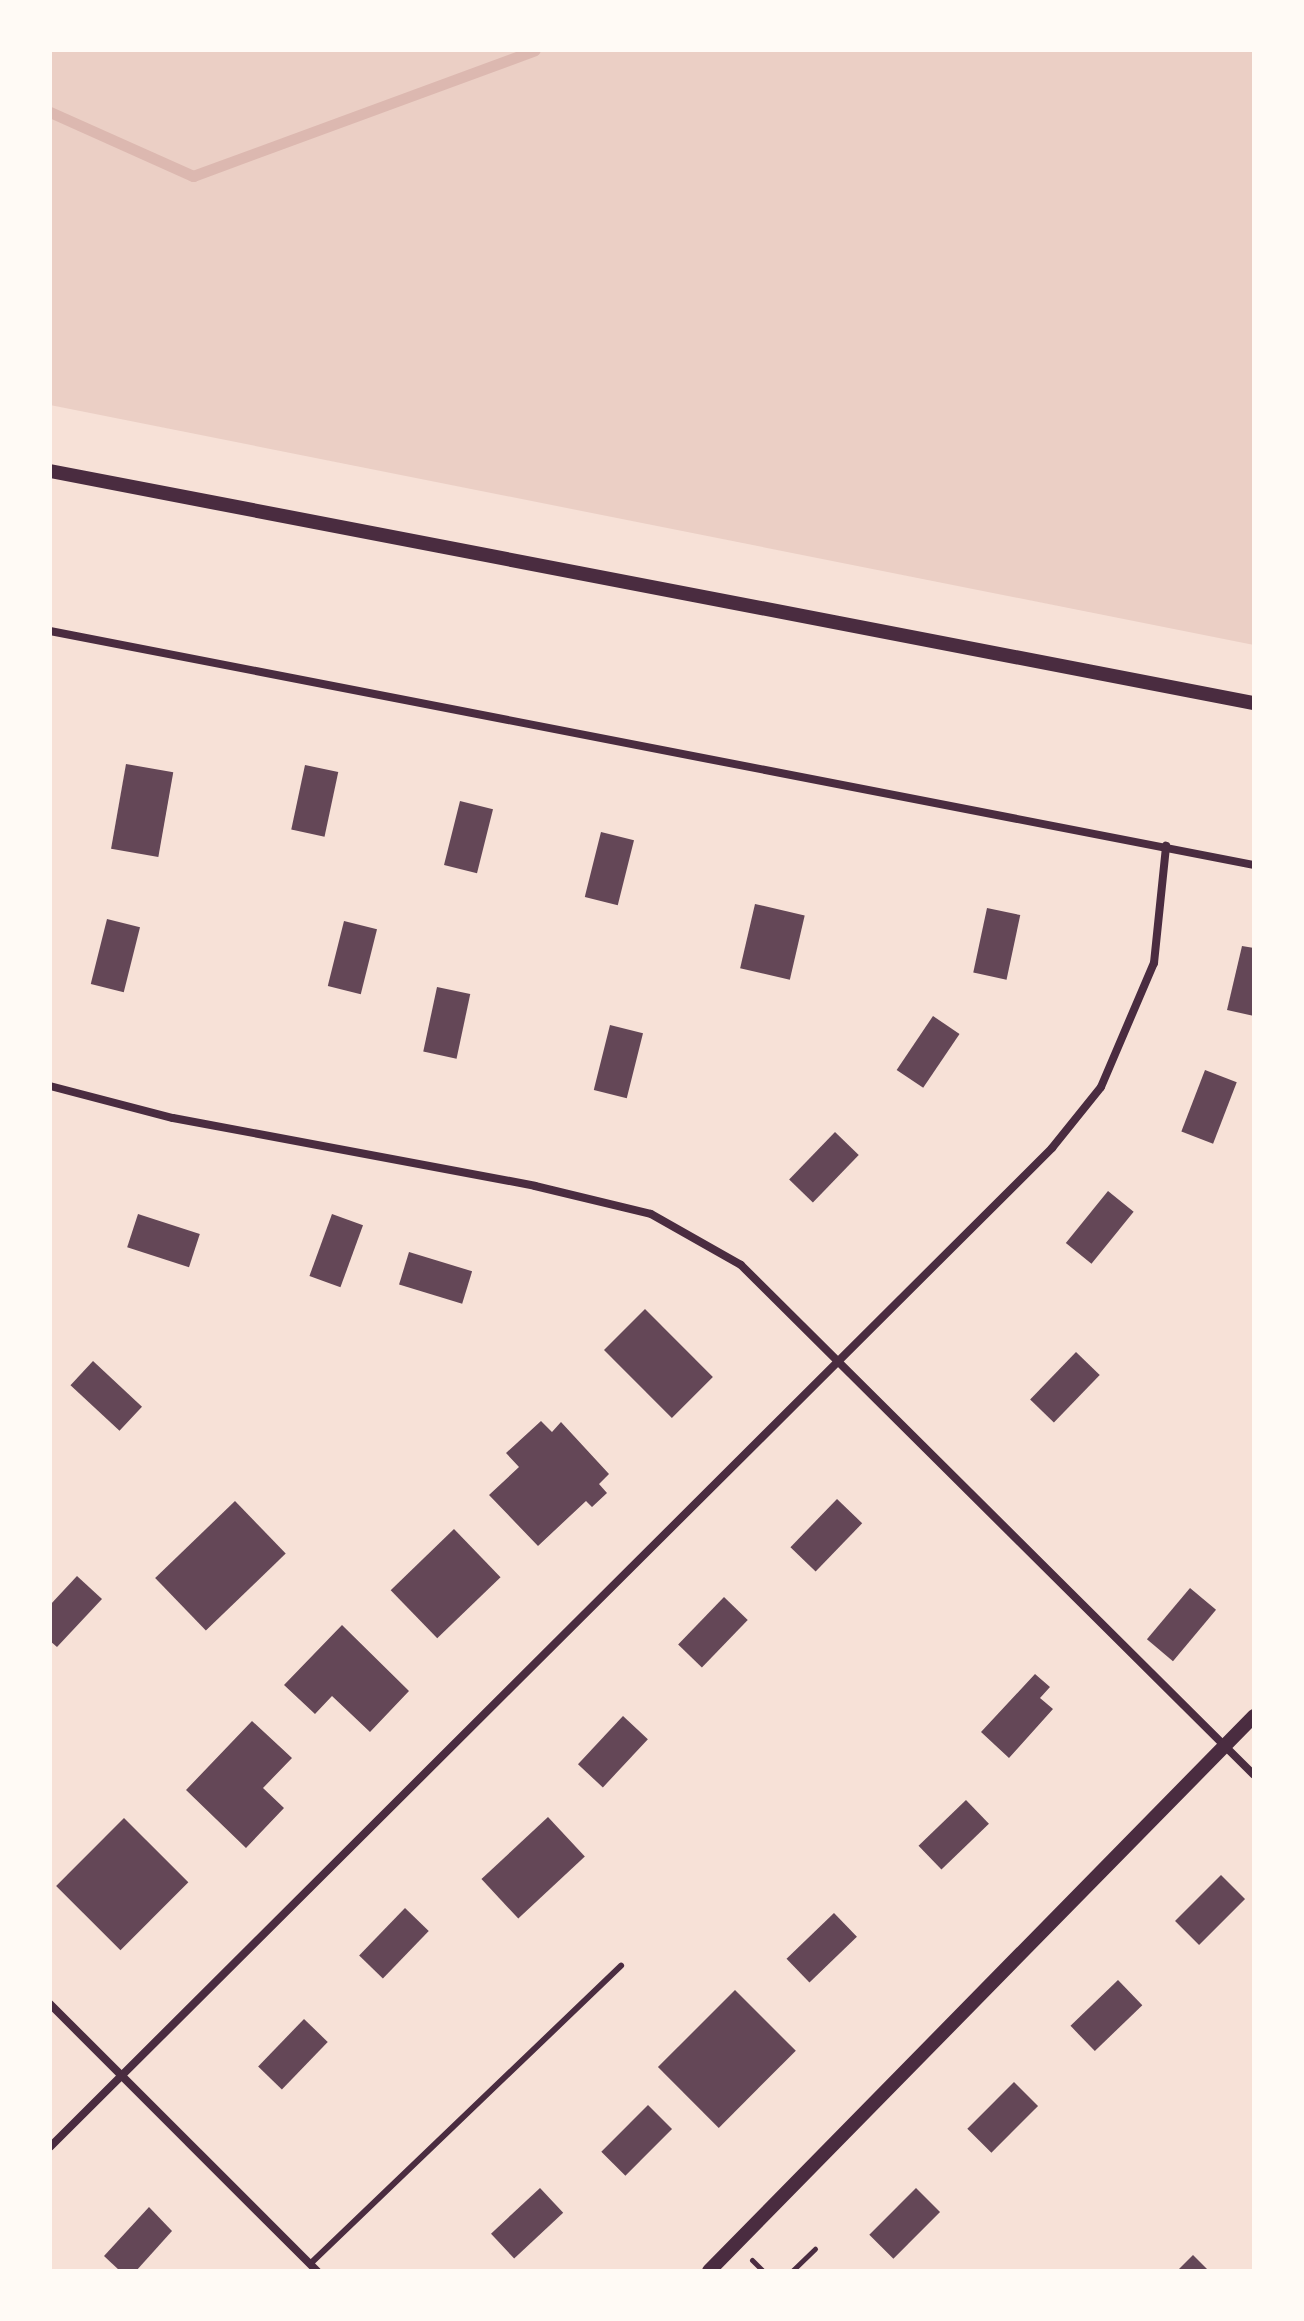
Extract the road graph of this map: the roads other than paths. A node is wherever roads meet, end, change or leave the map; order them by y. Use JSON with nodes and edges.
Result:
{"nodes":[{"id":1,"x":50,"y":471,"type":"edge"},
{"id":2,"x":50,"y":631,"type":"edge"},
{"id":3,"x":1254,"y":703,"type":"edge"},
{"id":4,"x":1166,"y":846,"type":"junction"},
{"id":5,"x":1254,"y":865,"type":"edge"},
{"id":6,"x":50,"y":1086,"type":"edge"},
{"id":7,"x":837,"y":1362,"type":"junction"},
{"id":8,"x":1254,"y":1716,"type":"edge"},
{"id":9,"x":1224,"y":1747,"type":"junction"},
{"id":10,"x":1254,"y":1775,"type":"edge"},
{"id":11,"x":621,"y":1966,"type":"dead end"},
{"id":12,"x":50,"y":2004,"type":"edge"},
{"id":13,"x":120,"y":2075,"type":"junction"},
{"id":14,"x":50,"y":2147,"type":"edge"},
{"id":15,"x":310,"y":2264,"type":"junction"},
{"id":16,"x":317,"y":2271,"type":"edge"},
{"id":17,"x":709,"y":2271,"type":"edge"}],
"edges":[{"from":1,"to":3,"type":"street"},
{"from":2,"to":4,"type":"street"},
{"from":4,"to":5,"type":"street"},
{"from":4,"to":7,"type":"street"},
{"from":6,"to":7,"type":"street"},
{"from":7,"to":9,"type":"street"},
{"from":7,"to":13,"type":"street"},
{"from":8,"to":9,"type":"street"},
{"from":9,"to":10,"type":"street"},
{"from":9,"to":17,"type":"street"},
{"from":11,"to":15,"type":"lane"},
{"from":12,"to":13,"type":"street"},
{"from":13,"to":14,"type":"street"},
{"from":13,"to":15,"type":"street"},
{"from":15,"to":16,"type":"street"}]}
